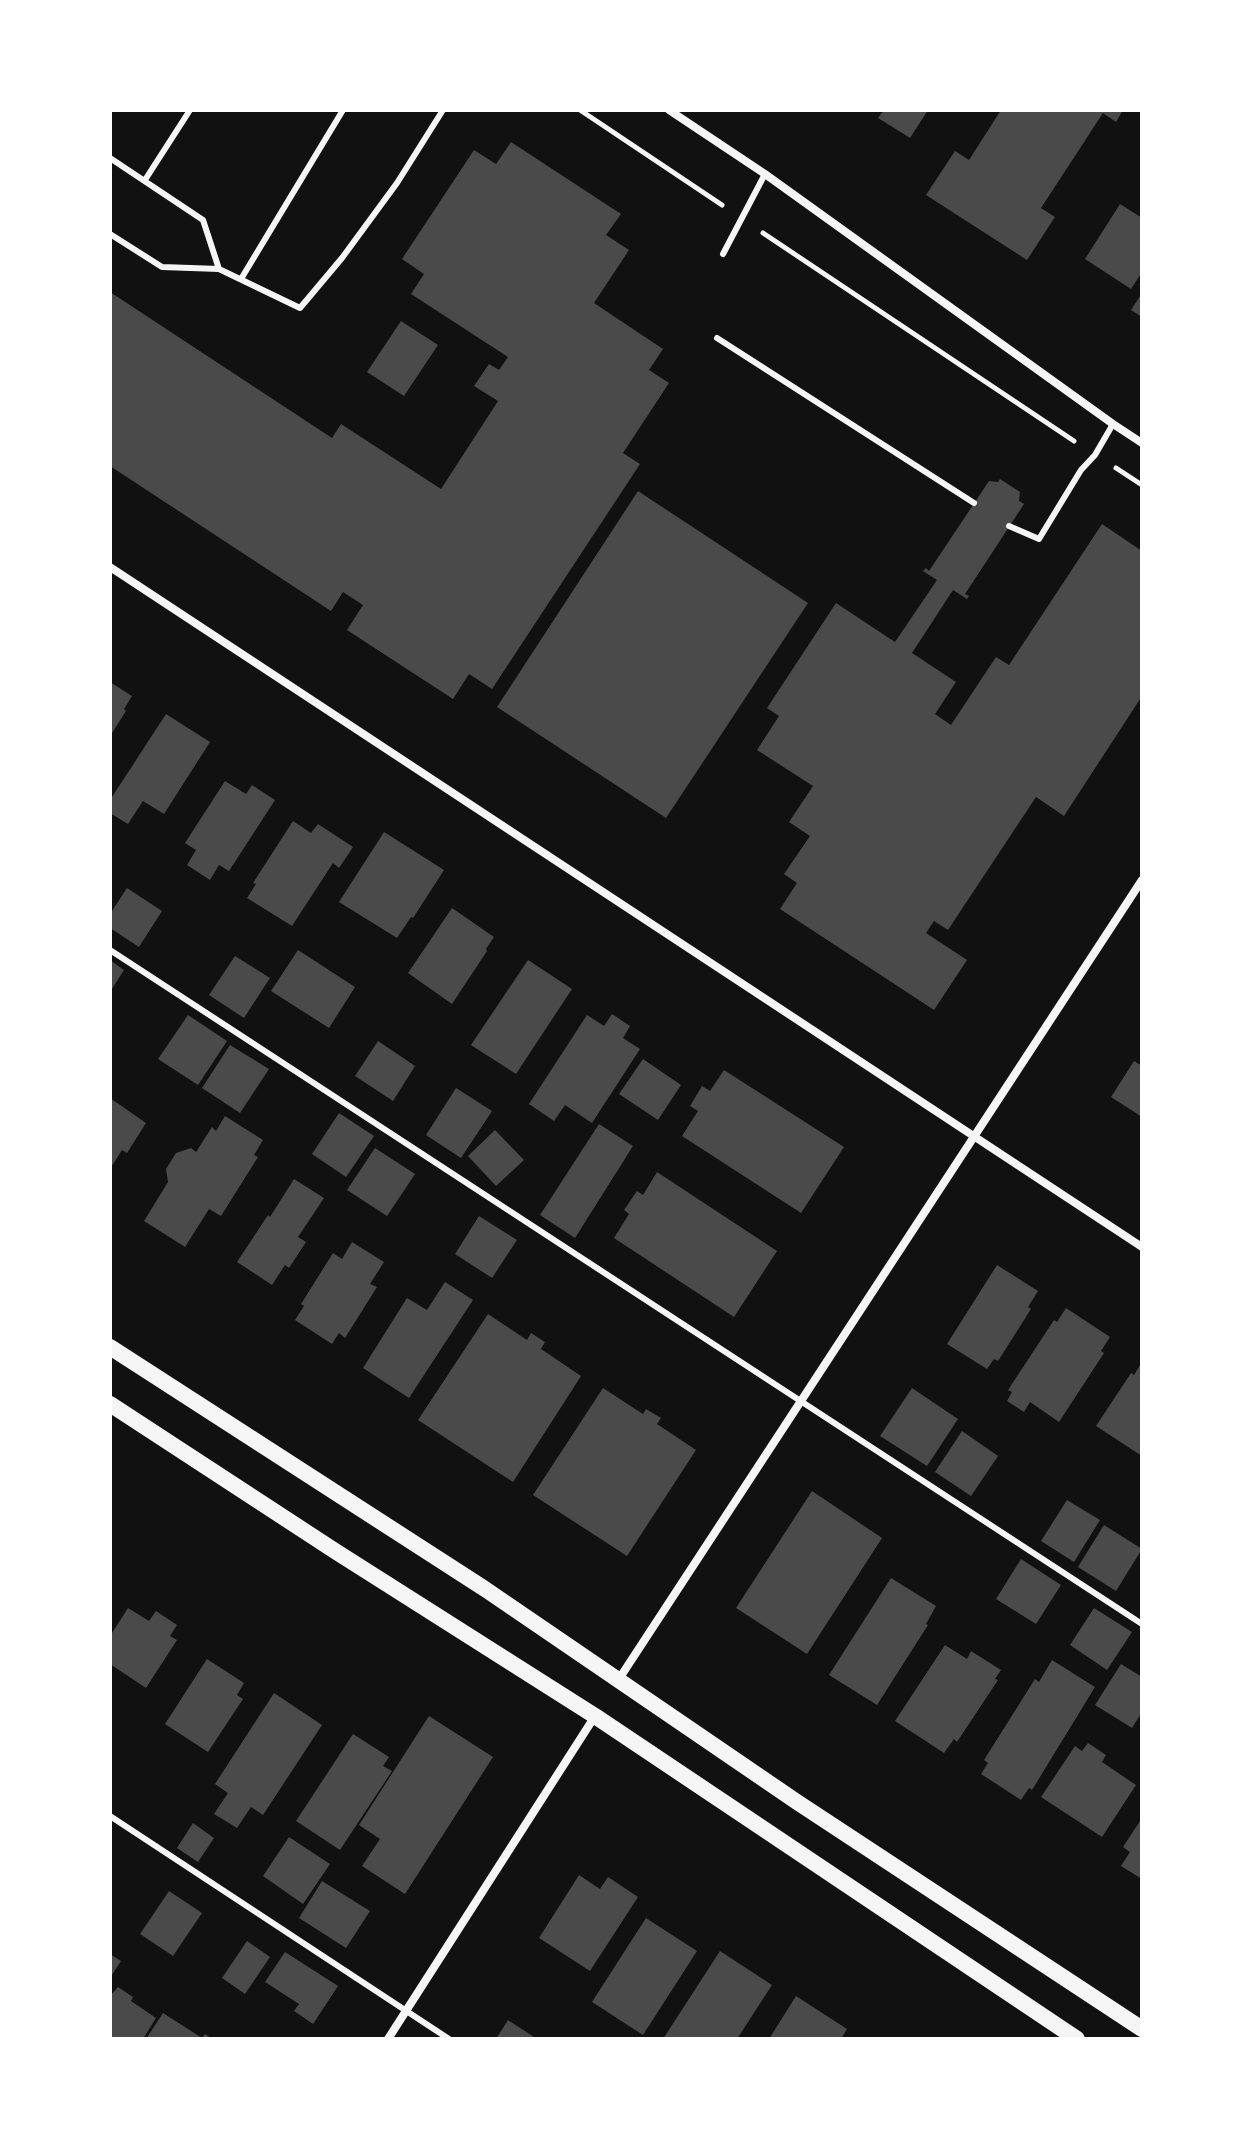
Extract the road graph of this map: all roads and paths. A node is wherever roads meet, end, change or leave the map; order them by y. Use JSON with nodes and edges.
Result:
{"nodes":[{"id":1,"x":190,"y":110,"type":"edge"},
{"id":2,"x":343,"y":110,"type":"edge"},
{"id":3,"x":443,"y":110,"type":"edge"},
{"id":4,"x":580,"y":110,"type":"edge"},
{"id":5,"x":669,"y":110,"type":"edge"},
{"id":6,"x":110,"y":158,"type":"edge"},
{"id":7,"x":765,"y":174,"type":"junction"},
{"id":8,"x":145,"y":180,"type":"junction"},
{"id":9,"x":741,"y":218,"type":"junction"},
{"id":10,"x":110,"y":234,"type":"edge"},
{"id":11,"x":723,"y":254,"type":"dead end"},
{"id":12,"x":219,"y":269,"type":"junction"},
{"id":13,"x":241,"y":279,"type":"junction"},
{"id":14,"x":717,"y":338,"type":"dead end"},
{"id":15,"x":1113,"y":424,"type":"junction"},
{"id":16,"x":1142,"y":443,"type":"edge"},
{"id":17,"x":1095,"y":455,"type":"junction"},
{"id":18,"x":1142,"y":485,"type":"edge"},
{"id":19,"x":974,"y":503,"type":"dead end"},
{"id":20,"x":1009,"y":526,"type":"dead end"},
{"id":21,"x":110,"y":567,"type":"edge"},
{"id":22,"x":1142,"y":880,"type":"edge"},
{"id":23,"x":110,"y":950,"type":"edge"},
{"id":24,"x":975,"y":1137,"type":"junction"},
{"id":25,"x":1142,"y":1247,"type":"edge"},
{"id":26,"x":110,"y":1347,"type":"edge"},
{"id":27,"x":801,"y":1400,"type":"junction"},
{"id":28,"x":110,"y":1404,"type":"edge"},
{"id":29,"x":1142,"y":1624,"type":"edge"},
{"id":30,"x":619,"y":1679,"type":"junction"},
{"id":31,"x":595,"y":1716,"type":"junction"},
{"id":32,"x":110,"y":1816,"type":"edge"},
{"id":33,"x":406,"y":2011,"type":"junction"},
{"id":34,"x":1142,"y":2029,"type":"edge"},
{"id":35,"x":388,"y":2039,"type":"edge"},
{"id":36,"x":449,"y":2039,"type":"edge"},
{"id":37,"x":1077,"y":2039,"type":"edge"}],
"edges":[{"from":1,"to":8,"type":"lane"},
{"from":2,"to":13,"type":"lane"},
{"from":3,"to":13,"type":"lane"},
{"from":4,"to":9,"type":"path"},
{"from":5,"to":7,"type":"street"},
{"from":6,"to":8,"type":"lane"},
{"from":7,"to":9,"type":"lane"},
{"from":7,"to":15,"type":"street"},
{"from":8,"to":12,"type":"lane"},
{"from":9,"to":11,"type":"lane"},
{"from":9,"to":17,"type":"path"},
{"from":10,"to":12,"type":"lane"},
{"from":12,"to":13,"type":"lane"},
{"from":14,"to":19,"type":"lane"},
{"from":15,"to":16,"type":"street"},
{"from":15,"to":17,"type":"lane"},
{"from":17,"to":18,"type":"path"},
{"from":17,"to":20,"type":"lane"},
{"from":21,"to":24,"type":"street"},
{"from":22,"to":24,"type":"street"},
{"from":23,"to":27,"type":"lane"},
{"from":24,"to":25,"type":"street"},
{"from":24,"to":27,"type":"street"},
{"from":26,"to":30,"type":"main road"},
{"from":27,"to":29,"type":"lane"},
{"from":27,"to":30,"type":"street"},
{"from":28,"to":31,"type":"main road"},
{"from":30,"to":34,"type":"main road"},
{"from":31,"to":33,"type":"street"},
{"from":31,"to":37,"type":"main road"},
{"from":32,"to":33,"type":"lane"},
{"from":33,"to":35,"type":"street"},
{"from":33,"to":36,"type":"lane"}]}
